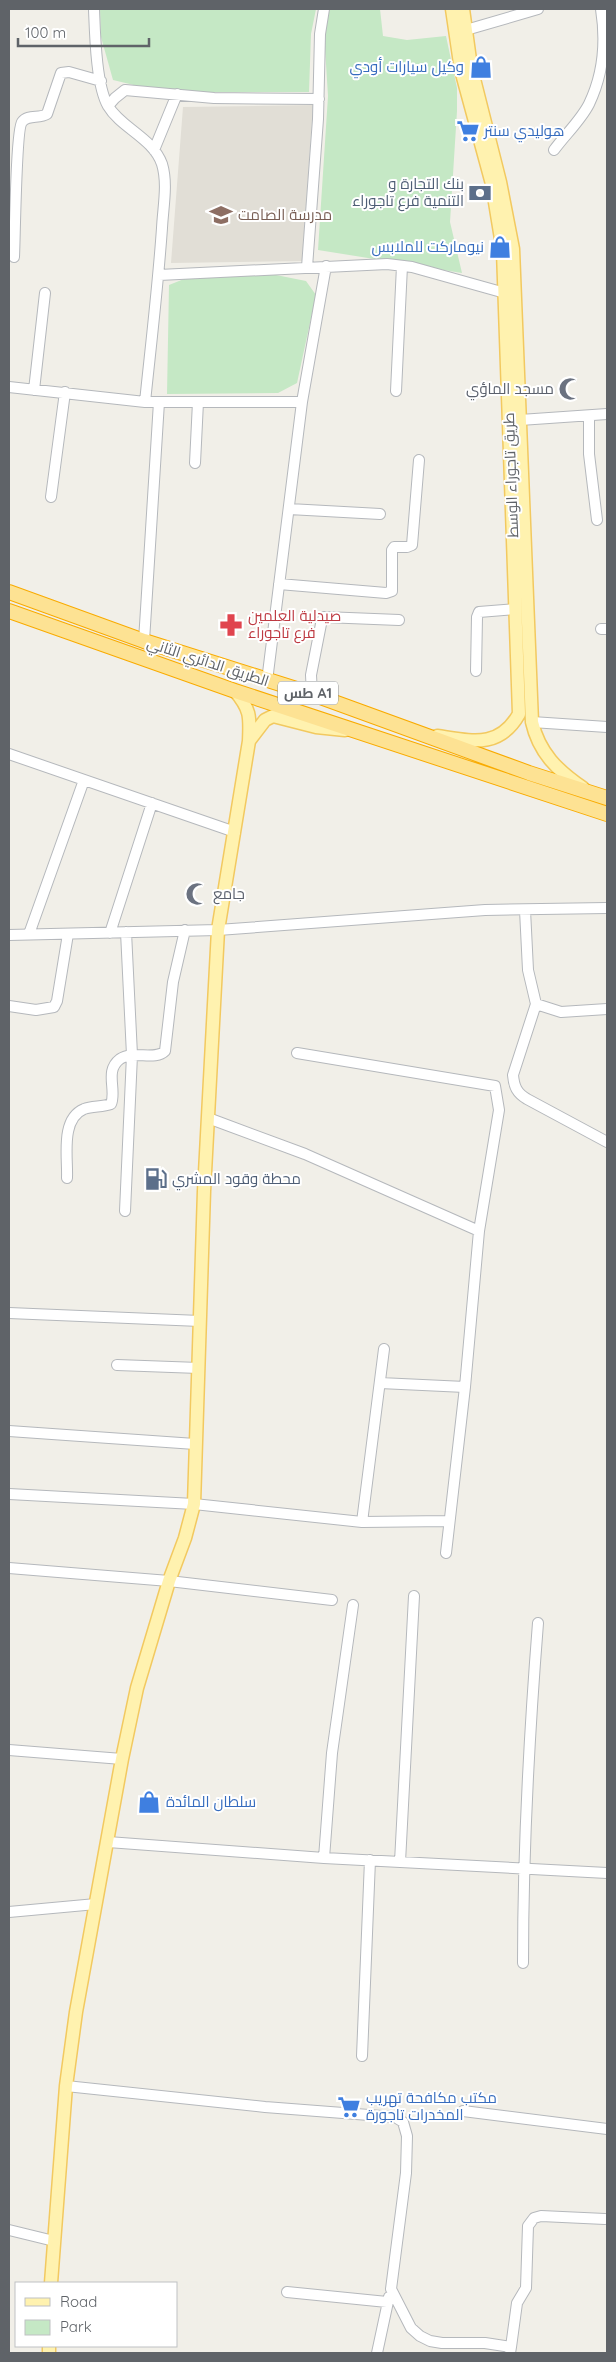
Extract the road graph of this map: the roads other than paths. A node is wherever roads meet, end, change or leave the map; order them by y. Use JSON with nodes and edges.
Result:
{"nodes":[{"id":1,"x":94,"y":9,"type":"edge"},
{"id":2,"x":324,"y":9,"type":"edge"},
{"id":3,"x":452,"y":9,"type":"edge"},
{"id":4,"x":463,"y":9,"type":"edge"},
{"id":5,"x":538,"y":9,"type":"edge"},
{"id":6,"x":601,"y":9,"type":"edge"},
{"id":7,"x":466,"y":30,"type":"junction"},
{"id":8,"x":101,"y":81,"type":"junction"},
{"id":9,"x":177,"y":94,"type":"junction"},
{"id":10,"x":319,"y":99,"type":"junction"},
{"id":11,"x":108,"y":106,"type":"junction"},
{"id":12,"x":154,"y":150,"type":"junction"},
{"id":13,"x":554,"y":150,"type":"dead end"},
{"id":14,"x":14,"y":257,"type":"dead end"},
{"id":15,"x":326,"y":266,"type":"junction"},
{"id":16,"x":402,"y":266,"type":"junction"},
{"id":17,"x":307,"y":267,"type":"junction"},
{"id":18,"x":159,"y":275,"type":"junction"},
{"id":19,"x":45,"y":293,"type":"dead end"},
{"id":20,"x":505,"y":293,"type":"junction"},
{"id":21,"x":512,"y":334,"type":"junction"},
{"id":22,"x":9,"y":386,"type":"edge"},
{"id":23,"x":34,"y":390,"type":"junction"},
{"id":24,"x":396,"y":391,"type":"dead end"},
{"id":25,"x":65,"y":392,"type":"junction"},
{"id":26,"x":145,"y":402,"type":"junction"},
{"id":27,"x":159,"y":402,"type":"junction"},
{"id":28,"x":198,"y":402,"type":"junction"},
{"id":29,"x":302,"y":402,"type":"junction"},
{"id":30,"x":607,"y":414,"type":"edge"},
{"id":31,"x":589,"y":416,"type":"junction"},
{"id":32,"x":520,"y":420,"type":"junction"},
{"id":33,"x":420,"y":460,"type":"dead end"},
{"id":34,"x":194,"y":463,"type":"dead end"},
{"id":35,"x":51,"y":497,"type":"dead end"},
{"id":36,"x":288,"y":509,"type":"junction"},
{"id":37,"x":380,"y":514,"type":"dead end"},
{"id":38,"x":597,"y":520,"type":"dead end"},
{"id":39,"x":279,"y":584,"type":"junction"},
{"id":40,"x":9,"y":592,"type":"edge"},
{"id":41,"x":516,"y":609,"type":"junction"},
{"id":42,"x":9,"y":611,"type":"edge"},
{"id":43,"x":399,"y":620,"type":"dead end"},
{"id":44,"x":144,"y":641,"type":"junction"},
{"id":45,"x":476,"y":671,"type":"dead end"},
{"id":46,"x":267,"y":681,"type":"junction"},
{"id":47,"x":235,"y":691,"type":"junction"},
{"id":48,"x":312,"y":694,"type":"junction"},
{"id":49,"x":532,"y":722,"type":"junction"},
{"id":50,"x":607,"y":727,"type":"edge"},
{"id":51,"x":357,"y":730,"type":"junction"},
{"id":52,"x":417,"y":733,"type":"junction"},
{"id":53,"x":249,"y":741,"type":"junction"},
{"id":54,"x":9,"y":756,"type":"edge"},
{"id":55,"x":84,"y":780,"type":"junction"},
{"id":56,"x":586,"y":791,"type":"junction"},
{"id":57,"x":607,"y":798,"type":"edge"},
{"id":58,"x":152,"y":803,"type":"junction"},
{"id":59,"x":607,"y":814,"type":"edge"},
{"id":60,"x":235,"y":832,"type":"junction"},
{"id":61,"x":607,"y":908,"type":"edge"},
{"id":62,"x":525,"y":910,"type":"junction"},
{"id":63,"x":185,"y":930,"type":"junction"},
{"id":64,"x":218,"y":930,"type":"junction"},
{"id":65,"x":126,"y":932,"type":"junction"},
{"id":66,"x":110,"y":933,"type":"junction"},
{"id":67,"x":29,"y":934,"type":"junction"},
{"id":68,"x":68,"y":934,"type":"junction"},
{"id":69,"x":9,"y":935,"type":"edge"},
{"id":70,"x":536,"y":1004,"type":"junction"},
{"id":71,"x":9,"y":1006,"type":"edge"},
{"id":72,"x":607,"y":1009,"type":"edge"},
{"id":73,"x":297,"y":1053,"type":"dead end"},
{"id":74,"x":132,"y":1055,"type":"junction"},
{"id":75,"x":208,"y":1118,"type":"junction"},
{"id":76,"x":607,"y":1142,"type":"edge"},
{"id":77,"x":67,"y":1178,"type":"dead end"},
{"id":78,"x":125,"y":1211,"type":"dead end"},
{"id":79,"x":479,"y":1231,"type":"junction"},
{"id":80,"x":9,"y":1313,"type":"edge"},
{"id":81,"x":200,"y":1321,"type":"junction"},
{"id":82,"x":384,"y":1349,"type":"dead end"},
{"id":83,"x":117,"y":1364,"type":"dead end"},
{"id":84,"x":199,"y":1368,"type":"junction"},
{"id":85,"x":380,"y":1383,"type":"junction"},
{"id":86,"x":465,"y":1387,"type":"junction"},
{"id":87,"x":9,"y":1431,"type":"edge"},
{"id":88,"x":195,"y":1444,"type":"junction"},
{"id":89,"x":9,"y":1494,"type":"edge"},
{"id":90,"x":194,"y":1504,"type":"junction"},
{"id":91,"x":448,"y":1521,"type":"junction"},
{"id":92,"x":362,"y":1522,"type":"junction"},
{"id":93,"x":446,"y":1553,"type":"dead end"},
{"id":94,"x":9,"y":1568,"type":"edge"},
{"id":95,"x":168,"y":1581,"type":"junction"},
{"id":96,"x":414,"y":1596,"type":"dead end"},
{"id":97,"x":332,"y":1600,"type":"dead end"},
{"id":98,"x":353,"y":1605,"type":"dead end"},
{"id":99,"x":538,"y":1623,"type":"dead end"},
{"id":100,"x":9,"y":1750,"type":"edge"},
{"id":101,"x":122,"y":1759,"type":"junction"},
{"id":102,"x":108,"y":1842,"type":"junction"},
{"id":103,"x":324,"y":1858,"type":"junction"},
{"id":104,"x":370,"y":1860,"type":"junction"},
{"id":105,"x":400,"y":1862,"type":"junction"},
{"id":106,"x":523,"y":1869,"type":"junction"},
{"id":107,"x":607,"y":1873,"type":"edge"},
{"id":108,"x":96,"y":1904,"type":"junction"},
{"id":109,"x":9,"y":1912,"type":"edge"},
{"id":110,"x":523,"y":1963,"type":"dead end"},
{"id":111,"x":362,"y":2056,"type":"dead end"},
{"id":112,"x":66,"y":2086,"type":"junction"},
{"id":113,"x":463,"y":2112,"type":"dead end"},
{"id":114,"x":607,"y":2129,"type":"edge"},
{"id":115,"x":605,"y":2219,"type":"dead end"},
{"id":116,"x":9,"y":2230,"type":"edge"},
{"id":117,"x":54,"y":2241,"type":"junction"},
{"id":118,"x":51,"y":2282,"type":"edge"},
{"id":119,"x":391,"y":2289,"type":"junction"},
{"id":120,"x":287,"y":2292,"type":"dead end"},
{"id":121,"x":387,"y":2302,"type":"junction"},
{"id":122,"x":510,"y":2350,"type":"edge"},
{"id":123,"x":377,"y":2353,"type":"edge"}],
"edges":[{"from":1,"to":8,"type":"street"},
{"from":2,"to":10,"type":"street"},
{"from":3,"to":20,"type":"main road","name":"طريق تاجوراء الوسط"},
{"from":4,"to":7,"type":"main road","name":"طريق تاجوراء الوسط"},
{"from":5,"to":7,"type":"street"},
{"from":6,"to":13,"type":"street"},
{"from":7,"to":21,"type":"main road","name":"طريق تاجوراء الوسط"},
{"from":8,"to":11,"type":"street"},
{"from":8,"to":14,"type":"street"},
{"from":9,"to":10,"type":"street"},
{"from":9,"to":11,"type":"street"},
{"from":9,"to":12,"type":"street"},
{"from":10,"to":17,"type":"street"},
{"from":11,"to":12,"type":"street"},
{"from":12,"to":18,"type":"street"},
{"from":15,"to":16,"type":"street"},
{"from":15,"to":17,"type":"street"},
{"from":15,"to":29,"type":"street"},
{"from":16,"to":20,"type":"street"},
{"from":16,"to":24,"type":"street"},
{"from":17,"to":18,"type":"street"},
{"from":18,"to":26,"type":"street"},
{"from":19,"to":23,"type":"street"},
{"from":20,"to":21,"type":"main road","name":"طريق تاجوراء الوسط"},
{"from":21,"to":32,"type":"main road","name":"طريق تاجوراء الوسط"},
{"from":21,"to":41,"type":"main road","name":"طريق تاجوراء الوسط"},
{"from":22,"to":23,"type":"street"},
{"from":23,"to":25,"type":"street"},
{"from":25,"to":26,"type":"street"},
{"from":25,"to":35,"type":"street"},
{"from":26,"to":27,"type":"street"},
{"from":27,"to":28,"type":"street"},
{"from":27,"to":44,"type":"street"},
{"from":28,"to":29,"type":"street"},
{"from":28,"to":34,"type":"street"},
{"from":29,"to":36,"type":"street"},
{"from":30,"to":31,"type":"street"},
{"from":31,"to":32,"type":"street"},
{"from":31,"to":38,"type":"street"},
{"from":32,"to":49,"type":"main road","name":"طريق تاجوراء الوسط"},
{"from":33,"to":39,"type":"street"},
{"from":36,"to":37,"type":"street"},
{"from":36,"to":39,"type":"street"},
{"from":39,"to":46,"type":"street"},
{"from":40,"to":44,"type":"highway","name":"الطريق الدائري الثاني","number":"طس A1"},
{"from":41,"to":45,"type":"street"},
{"from":41,"to":52,"type":"main road","name":"طريق تاجوراء الوسط"},
{"from":42,"to":47,"type":"highway","name":"الطريق الدائري الثاني","number":"طس A1"},
{"from":43,"to":48,"type":"street"},
{"from":44,"to":46,"type":"highway","name":"الطريق الدائري الثاني","number":"طس A1"},
{"from":46,"to":48,"type":"highway","name":"الطريق الدائري الثاني","number":"طس A1"},
{"from":47,"to":51,"type":"highway","name":"الطريق الدائري الثاني","number":"طس A1"},
{"from":47,"to":53,"type":"main road"},
{"from":48,"to":52,"type":"highway","name":"الطريق الدائري الثاني","number":"طس A1"},
{"from":49,"to":50,"type":"street"},
{"from":49,"to":56,"type":"main road","name":"طريق تاجوراء الوسط"},
{"from":51,"to":53,"type":"main road"},
{"from":51,"to":59,"type":"highway","name":"الطريق الدائري الثاني","number":"طس A1"},
{"from":52,"to":56,"type":"highway","name":"الطريق الدائري الثاني","number":"طس A1"},
{"from":53,"to":60,"type":"main road"},
{"from":54,"to":55,"type":"street"},
{"from":55,"to":58,"type":"street"},
{"from":55,"to":67,"type":"street"},
{"from":56,"to":57,"type":"highway","name":"الطريق الدائري الثاني","number":"طس A1"},
{"from":58,"to":60,"type":"street"},
{"from":58,"to":66,"type":"street"},
{"from":60,"to":64,"type":"main road"},
{"from":61,"to":62,"type":"street"},
{"from":62,"to":64,"type":"street"},
{"from":62,"to":70,"type":"street"},
{"from":63,"to":64,"type":"street"},
{"from":63,"to":65,"type":"street"},
{"from":63,"to":74,"type":"street"},
{"from":64,"to":75,"type":"main road"},
{"from":65,"to":66,"type":"street"},
{"from":65,"to":74,"type":"street"},
{"from":66,"to":68,"type":"street"},
{"from":67,"to":68,"type":"street"},
{"from":67,"to":69,"type":"street"},
{"from":68,"to":71,"type":"street"},
{"from":70,"to":72,"type":"street"},
{"from":70,"to":76,"type":"street"},
{"from":73,"to":79,"type":"street"},
{"from":74,"to":77,"type":"street"},
{"from":74,"to":78,"type":"street"},
{"from":75,"to":79,"type":"street"},
{"from":75,"to":81,"type":"main road"},
{"from":79,"to":86,"type":"street"},
{"from":80,"to":81,"type":"street"},
{"from":81,"to":84,"type":"main road"},
{"from":82,"to":85,"type":"street"},
{"from":83,"to":84,"type":"street"},
{"from":84,"to":88,"type":"main road"},
{"from":85,"to":86,"type":"street"},
{"from":85,"to":92,"type":"street"},
{"from":86,"to":91,"type":"street"},
{"from":87,"to":88,"type":"street"},
{"from":88,"to":90,"type":"main road"},
{"from":89,"to":90,"type":"street"},
{"from":90,"to":92,"type":"street"},
{"from":90,"to":95,"type":"main road"},
{"from":91,"to":92,"type":"street"},
{"from":91,"to":93,"type":"street"},
{"from":94,"to":95,"type":"street"},
{"from":95,"to":97,"type":"street"},
{"from":95,"to":101,"type":"main road"},
{"from":96,"to":105,"type":"street"},
{"from":98,"to":103,"type":"street"},
{"from":99,"to":106,"type":"street"},
{"from":100,"to":101,"type":"street"},
{"from":101,"to":102,"type":"main road"},
{"from":102,"to":103,"type":"street"},
{"from":102,"to":108,"type":"main road"},
{"from":103,"to":104,"type":"street"},
{"from":104,"to":105,"type":"street"},
{"from":104,"to":111,"type":"street"},
{"from":105,"to":106,"type":"street"},
{"from":106,"to":107,"type":"street"},
{"from":106,"to":110,"type":"street"},
{"from":108,"to":109,"type":"street"},
{"from":108,"to":112,"type":"main road"},
{"from":112,"to":117,"type":"main road"},
{"from":112,"to":119,"type":"street"},
{"from":113,"to":114,"type":"street"},
{"from":115,"to":122,"type":"street"},
{"from":116,"to":117,"type":"street"},
{"from":117,"to":118,"type":"main road"},
{"from":119,"to":121,"type":"street"},
{"from":119,"to":122,"type":"street"},
{"from":120,"to":121,"type":"street"},
{"from":121,"to":123,"type":"street"}]}
